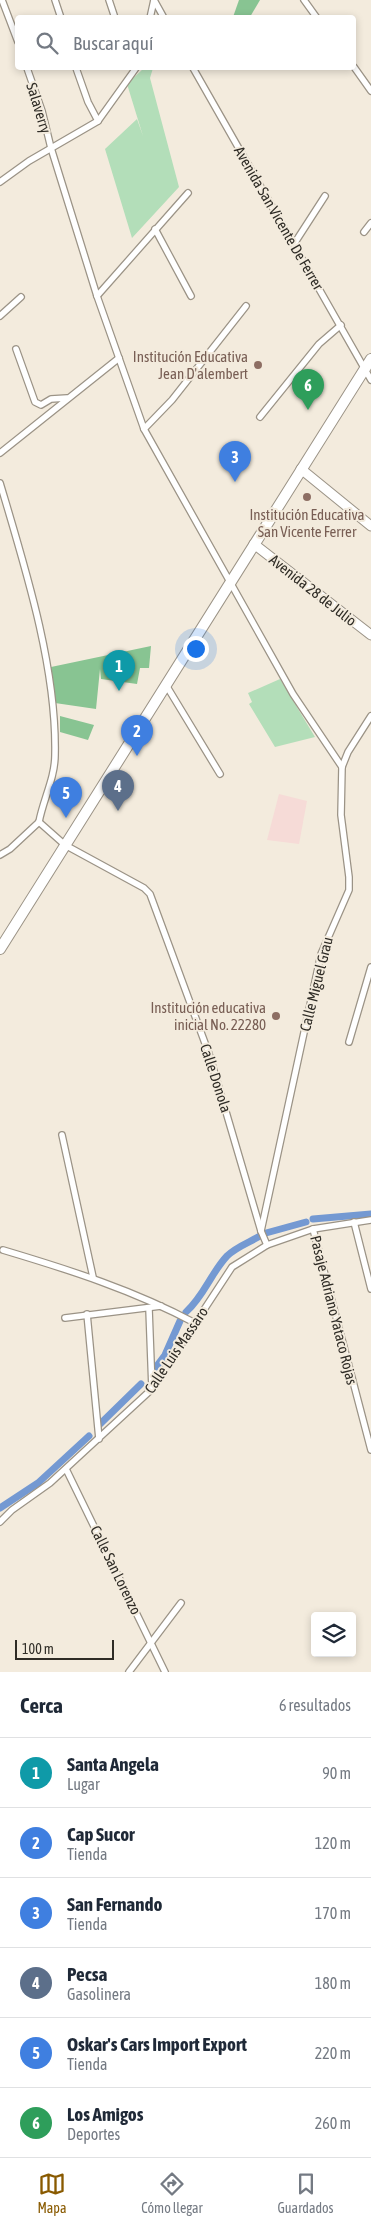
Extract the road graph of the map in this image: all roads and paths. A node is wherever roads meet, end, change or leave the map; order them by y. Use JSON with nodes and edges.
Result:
{"nodes":[{"id":1,"x":2,"y":0,"type":"edge"},
{"id":2,"x":55,"y":0,"type":"edge"},
{"id":3,"x":109,"y":0,"type":"edge"},
{"id":4,"x":154,"y":0,"type":"edge"},
{"id":5,"x":304,"y":0,"type":"edge"},
{"id":6,"x":59,"y":15,"type":"edge"},
{"id":7,"x":114,"y":15,"type":"edge"},
{"id":8,"x":151,"y":15,"type":"edge"},
{"id":9,"x":162,"y":15,"type":"edge"},
{"id":10,"x":315,"y":15,"type":"edge"},
{"id":11,"x":15,"y":34,"type":"edge"},
{"id":12,"x":28,"y":70,"type":"edge"},
{"id":13,"x":77,"y":70,"type":"edge"},
{"id":14,"x":135,"y":70,"type":"edge"},
{"id":15,"x":194,"y":70,"type":"edge"},
{"id":16,"x":356,"y":70,"type":"edge"},
{"id":17,"x":371,"y":91,"type":"edge"},
{"id":18,"x":98,"y":121,"type":"junction"},
{"id":19,"x":51,"y":148,"type":"junction"},
{"id":20,"x":0,"y":182,"type":"edge"},
{"id":21,"x":188,"y":193,"type":"dead end"},
{"id":22,"x":325,"y":196,"type":"dead end"},
{"id":23,"x":371,"y":222,"type":"edge"},
{"id":24,"x":155,"y":230,"type":"junction"},
{"id":25,"x":364,"y":232,"type":"dead end"},
{"id":26,"x":294,"y":244,"type":"junction"},
{"id":27,"x":97,"y":296,"type":"junction"},
{"id":28,"x":191,"y":296,"type":"dead end"},
{"id":29,"x":21,"y":297,"type":"dead end"},
{"id":30,"x":246,"y":306,"type":"dead end"},
{"id":31,"x":0,"y":316,"type":"edge"},
{"id":32,"x":341,"y":325,"type":"junction"},
{"id":33,"x":16,"y":349,"type":"dead end"},
{"id":34,"x":119,"y":358,"type":"junction"},
{"id":35,"x":371,"y":359,"type":"edge"},
{"id":36,"x":365,"y":369,"type":"junction"},
{"id":37,"x":371,"y":380,"type":"edge"},
{"id":38,"x":67,"y":398,"type":"junction"},
{"id":39,"x":260,"y":417,"type":"dead end"},
{"id":40,"x":144,"y":429,"type":"junction"},
{"id":41,"x":0,"y":453,"type":"edge"},
{"id":42,"x":301,"y":469,"type":"junction"},
{"id":43,"x":0,"y":483,"type":"edge"},
{"id":44,"x":371,"y":526,"type":"edge"},
{"id":45,"x":254,"y":544,"type":"junction"},
{"id":46,"x":230,"y":582,"type":"junction"},
{"id":47,"x":371,"y":635,"type":"edge"},
{"id":48,"x":166,"y":684,"type":"junction"},
{"id":49,"x":371,"y":716,"type":"edge"},
{"id":50,"x":342,"y":767,"type":"junction"},
{"id":51,"x":220,"y":774,"type":"dead end"},
{"id":52,"x":39,"y":822,"type":"junction"},
{"id":53,"x":65,"y":845,"type":"junction"},
{"id":54,"x":0,"y":855,"type":"edge"},
{"id":55,"x":0,"y":949,"type":"edge"},
{"id":56,"x":371,"y":967,"type":"edge"},
{"id":57,"x":349,"y":1042,"type":"dead end"},
{"id":58,"x":62,"y":1135,"type":"dead end"},
{"id":59,"x":371,"y":1220,"type":"edge"},
{"id":60,"x":354,"y":1222,"type":"junction"},
{"id":61,"x":313,"y":1229,"type":"junction"},
{"id":62,"x":261,"y":1231,"type":"junction"},
{"id":63,"x":267,"y":1245,"type":"junction"},
{"id":64,"x":3,"y":1250,"type":"dead end"},
{"id":65,"x":93,"y":1277,"type":"junction"},
{"id":66,"x":371,"y":1289,"type":"edge"},
{"id":67,"x":161,"y":1306,"type":"junction"},
{"id":68,"x":149,"y":1309,"type":"junction"},
{"id":69,"x":87,"y":1314,"type":"junction"},
{"id":70,"x":65,"y":1318,"type":"dead end"},
{"id":71,"x":195,"y":1323,"type":"junction"},
{"id":72,"x":152,"y":1390,"type":"junction"},
{"id":73,"x":100,"y":1439,"type":"junction"},
{"id":74,"x":371,"y":1447,"type":"edge"},
{"id":75,"x":66,"y":1469,"type":"junction"},
{"id":76,"x":0,"y":1522,"type":"edge"},
{"id":77,"x":181,"y":1603,"type":"dead end"},
{"id":78,"x":151,"y":1644,"type":"junction"},
{"id":79,"x":130,"y":1672,"type":"edge"},
{"id":80,"x":164,"y":1672,"type":"edge"}],
"edges":[{"from":1,"to":11,"type":"street"},
{"from":2,"to":6,"type":"street"},
{"from":3,"to":7,"type":"street"},
{"from":4,"to":8,"type":"street"},
{"from":4,"to":9,"type":"street"},
{"from":5,"to":10,"type":"street"},
{"from":12,"to":19,"type":"street","name":"Salaverry"},
{"from":13,"to":18,"type":"street"},
{"from":14,"to":18,"type":"street"},
{"from":15,"to":26,"type":"street","name":"Avenida San Vicente De Ferrer"},
{"from":16,"to":17,"type":"street"},
{"from":18,"to":19,"type":"street"},
{"from":19,"to":20,"type":"street"},
{"from":19,"to":27,"type":"street","name":"Salaverry"},
{"from":21,"to":24,"type":"street"},
{"from":22,"to":26,"type":"street"},
{"from":23,"to":25,"type":"street"},
{"from":24,"to":27,"type":"street"},
{"from":24,"to":28,"type":"street"},
{"from":26,"to":32,"type":"street","name":"Avenida San Vicente De Ferrer"},
{"from":27,"to":34,"type":"street","name":"Salaverry"},
{"from":29,"to":31,"type":"street"},
{"from":30,"to":40,"type":"street"},
{"from":32,"to":36,"type":"street","name":"Avenida San Vicente De Ferrer"},
{"from":32,"to":39,"type":"street"},
{"from":33,"to":38,"type":"street"},
{"from":34,"to":38,"type":"street"},
{"from":34,"to":40,"type":"street","name":"Salaverry"},
{"from":35,"to":36,"type":"highway"},
{"from":36,"to":37,"type":"street","name":"Avenida San Vicente De Ferrer"},
{"from":36,"to":42,"type":"highway"},
{"from":38,"to":41,"type":"street"},
{"from":40,"to":46,"type":"street","name":"Salaverry"},
{"from":42,"to":44,"type":"main road"},
{"from":42,"to":45,"type":"highway"},
{"from":43,"to":52,"type":"street"},
{"from":45,"to":46,"type":"highway"},
{"from":45,"to":47,"type":"main road","name":"Avenida 28 de Julio"},
{"from":46,"to":48,"type":"highway"},
{"from":46,"to":50,"type":"street","name":"Salaverry"},
{"from":48,"to":51,"type":"street"},
{"from":48,"to":53,"type":"highway"},
{"from":49,"to":50,"type":"street","name":"Calle Miguel Grau"},
{"from":50,"to":62,"type":"street","name":"Calle Miguel Grau"},
{"from":52,"to":53,"type":"street","name":"Calle Donola"},
{"from":52,"to":54,"type":"street"},
{"from":53,"to":55,"type":"highway"},
{"from":53,"to":62,"type":"street","name":"Calle Donola"},
{"from":56,"to":57,"type":"street"},
{"from":58,"to":65,"type":"street"},
{"from":59,"to":60,"type":"street","name":"Calle Luis Massaro"},
{"from":60,"to":61,"type":"street","name":"Calle Luis Massaro"},
{"from":60,"to":66,"type":"street"},
{"from":61,"to":63,"type":"street","name":"Calle Luis Massaro"},
{"from":61,"to":74,"type":"street","name":"Pasaje Adriano Yataco Rojas"},
{"from":62,"to":63,"type":"street","name":"Calle Donola"},
{"from":63,"to":71,"type":"street","name":"Calle Luis Massaro"},
{"from":64,"to":65,"type":"street"},
{"from":65,"to":67,"type":"street"},
{"from":67,"to":68,"type":"street"},
{"from":67,"to":71,"type":"street"},
{"from":68,"to":69,"type":"street"},
{"from":68,"to":72,"type":"street"},
{"from":69,"to":70,"type":"street"},
{"from":69,"to":73,"type":"street"},
{"from":71,"to":72,"type":"street","name":"Calle Luis Massaro"},
{"from":72,"to":73,"type":"street","name":"Calle Luis Massaro"},
{"from":73,"to":75,"type":"street","name":"Calle Luis Massaro"},
{"from":75,"to":76,"type":"street","name":"Calle Luis Massaro"},
{"from":75,"to":78,"type":"street","name":"Calle San Lorenzo"},
{"from":77,"to":78,"type":"street"},
{"from":78,"to":79,"type":"street"},
{"from":78,"to":80,"type":"street","name":"Calle San Lorenzo"}]}
